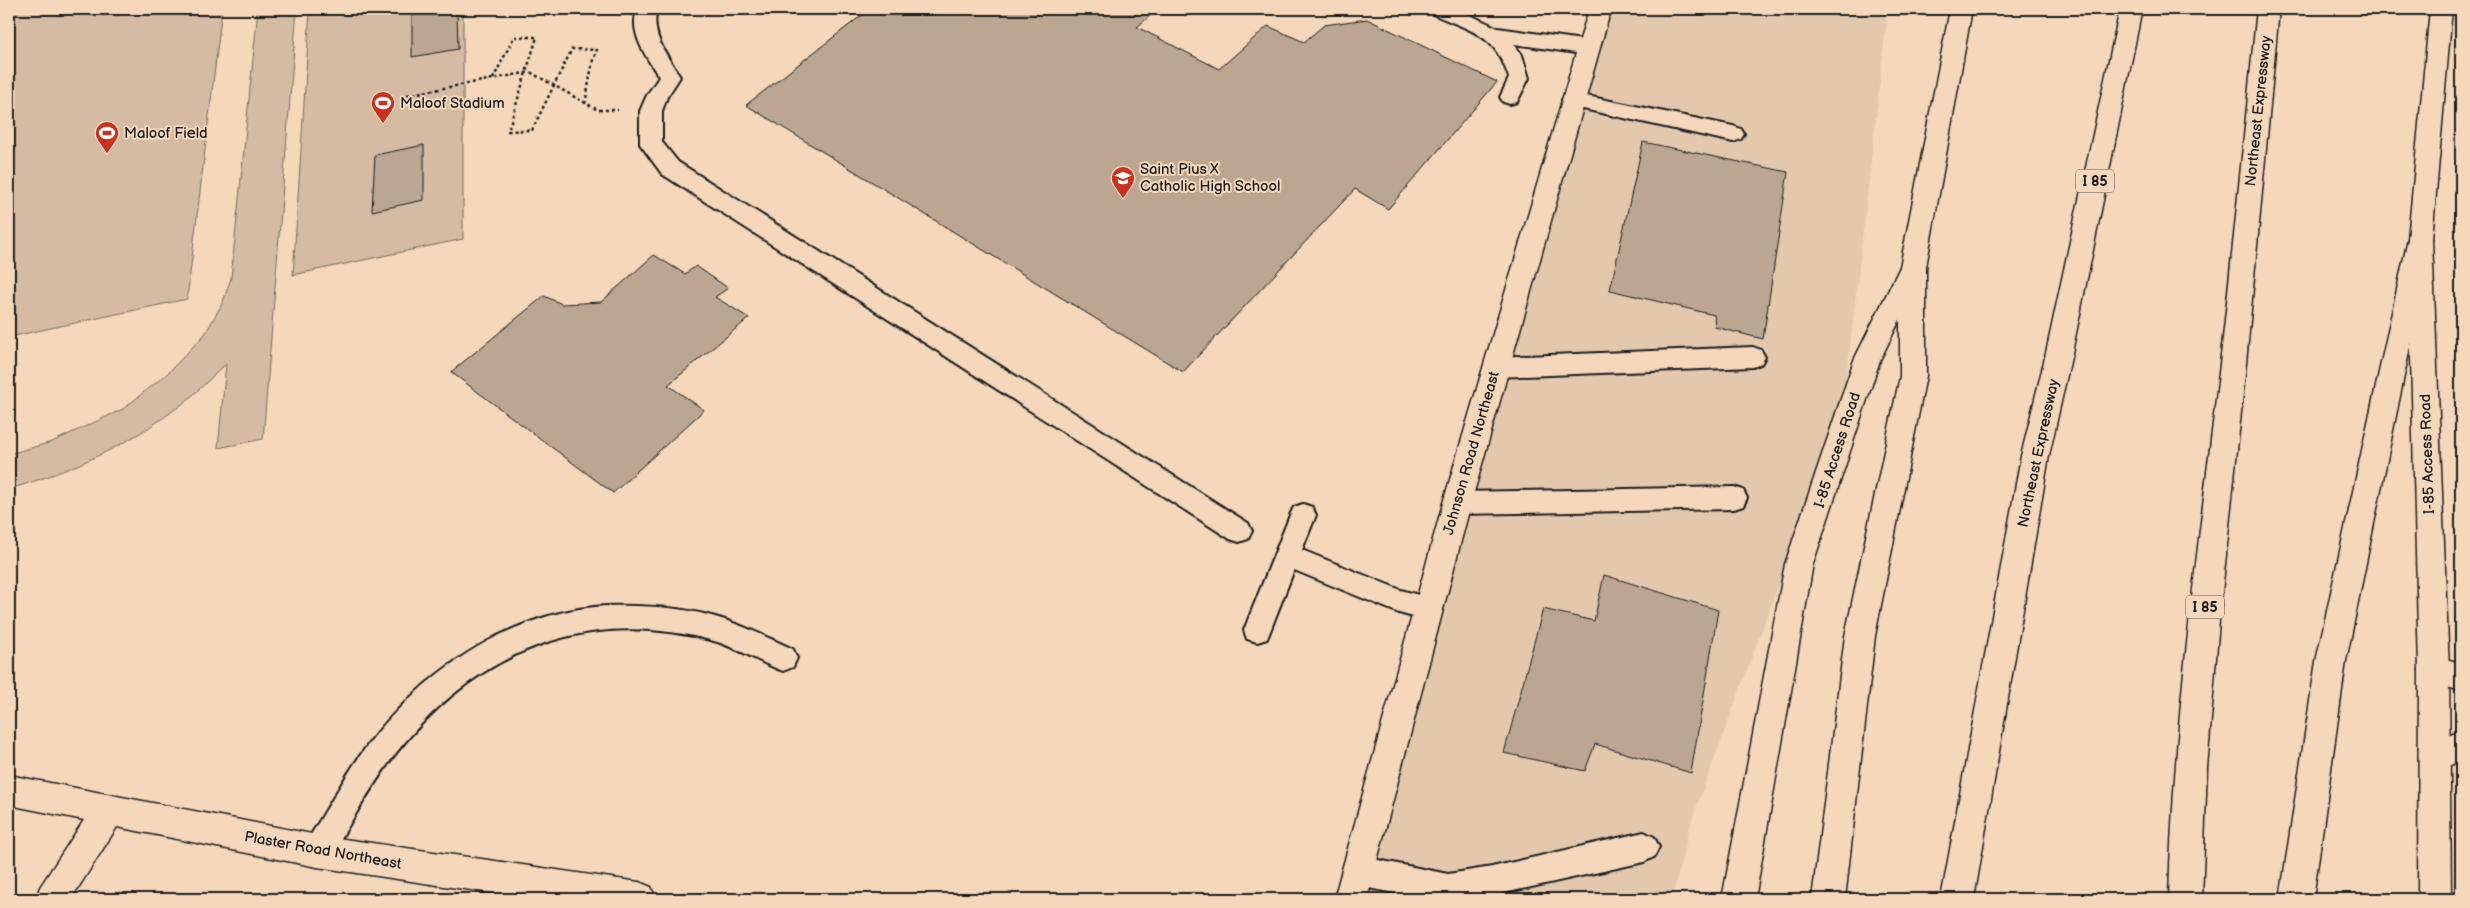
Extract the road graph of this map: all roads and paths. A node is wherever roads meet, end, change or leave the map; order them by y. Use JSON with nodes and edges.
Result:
{"nodes":[{"id":1,"x":647,"y":9,"type":"edge"},
{"id":2,"x":1440,"y":9,"type":"edge"},
{"id":3,"x":1600,"y":9,"type":"edge"},
{"id":4,"x":1961,"y":9,"type":"edge"},
{"id":5,"x":2131,"y":9,"type":"edge"},
{"id":6,"x":2268,"y":9,"type":"edge"},
{"id":7,"x":2440,"y":9,"type":"edge"},
{"id":8,"x":1494,"y":34,"type":"junction"},
{"id":9,"x":1589,"y":48,"type":"junction"},
{"id":10,"x":526,"y":72,"type":"junction"},
{"id":11,"x":493,"y":78,"type":"junction"},
{"id":12,"x":553,"y":85,"type":"junction"},
{"id":13,"x":407,"y":95,"type":"dead end"},
{"id":14,"x":1510,"y":97,"type":"dead end"},
{"id":15,"x":1572,"y":100,"type":"junction"},
{"id":16,"x":586,"y":104,"type":"junction"},
{"id":17,"x":651,"y":111,"type":"junction"},
{"id":18,"x":1734,"y":134,"type":"dead end"},
{"id":19,"x":2420,"y":238,"type":"junction"},
{"id":20,"x":1913,"y":267,"type":"junction"},
{"id":21,"x":1752,"y":357,"type":"dead end"},
{"id":22,"x":1496,"y":367,"type":"junction"},
{"id":23,"x":1734,"y":498,"type":"dead end"},
{"id":24,"x":1457,"y":503,"type":"junction"},
{"id":25,"x":1303,"y":514,"type":"dead end"},
{"id":26,"x":1239,"y":531,"type":"dead end"},
{"id":27,"x":1288,"y":556,"type":"junction"},
{"id":28,"x":1427,"y":609,"type":"junction"},
{"id":29,"x":1257,"y":630,"type":"dead end"},
{"id":30,"x":783,"y":658,"type":"dead end"},
{"id":31,"x":2448,"y":673,"type":"edge"},
{"id":32,"x":2448,"y":751,"type":"edge"},
{"id":33,"x":9,"y":790,"type":"edge"},
{"id":34,"x":109,"y":810,"type":"junction"},
{"id":35,"x":1644,"y":847,"type":"dead end"},
{"id":36,"x":317,"y":851,"type":"junction"},
{"id":37,"x":1358,"y":871,"type":"junction"},
{"id":38,"x":52,"y":899,"type":"edge"},
{"id":39,"x":639,"y":899,"type":"edge"},
{"id":40,"x":1350,"y":899,"type":"edge"},
{"id":41,"x":1738,"y":899,"type":"edge"},
{"id":42,"x":1828,"y":899,"type":"edge"},
{"id":43,"x":1956,"y":899,"type":"edge"},
{"id":44,"x":2185,"y":899,"type":"edge"},
{"id":45,"x":2296,"y":899,"type":"edge"},
{"id":46,"x":2435,"y":899,"type":"edge"}],
"edges":[{"from":1,"to":17,"type":"lane"},
{"from":2,"to":8,"type":"lane"},
{"from":3,"to":9,"type":"main road","name":"Johnson Road Northeast"},
{"from":4,"to":20,"type":"main road","name":"I-85 Access Road"},
{"from":5,"to":43,"type":"main road","name":"Northeast Expressway","number":"I 85"},
{"from":6,"to":44,"type":"main road","name":"Northeast Expressway","number":"I 85"},
{"from":7,"to":19,"type":"main road","name":"I-85 Access Road"},
{"from":8,"to":9,"type":"lane"},
{"from":8,"to":14,"type":"lane"},
{"from":9,"to":15,"type":"main road","name":"Johnson Road Northeast"},
{"from":10,"to":11,"type":"path"},
{"from":10,"to":11,"type":"path"},
{"from":10,"to":12,"type":"path"},
{"from":10,"to":12,"type":"path"},
{"from":11,"to":13,"type":"path"},
{"from":12,"to":16,"type":"path"},
{"from":12,"to":16,"type":"path"},
{"from":15,"to":18,"type":"lane"},
{"from":15,"to":22,"type":"main road","name":"Johnson Road Northeast"},
{"from":16,"to":17,"type":"path"},
{"from":17,"to":26,"type":"lane"},
{"from":19,"to":31,"type":"main road","name":"I-85 Access Road"},
{"from":19,"to":45,"type":"main road"},
{"from":20,"to":41,"type":"main road","name":"I-85 Access Road"},
{"from":20,"to":42,"type":"main road"},
{"from":21,"to":22,"type":"lane"},
{"from":22,"to":24,"type":"main road","name":"Johnson Road Northeast"},
{"from":23,"to":24,"type":"lane"},
{"from":24,"to":28,"type":"main road","name":"Johnson Road Northeast"},
{"from":25,"to":27,"type":"lane"},
{"from":27,"to":28,"type":"lane"},
{"from":27,"to":29,"type":"lane"},
{"from":28,"to":37,"type":"main road","name":"Johnson Road Northeast"},
{"from":30,"to":36,"type":"lane"},
{"from":31,"to":32,"type":"main road","name":"I-85 Access Road"},
{"from":32,"to":46,"type":"main road","name":"I-85 Access Road"},
{"from":33,"to":34,"type":"main road","name":"Plaster Road Northeast"},
{"from":34,"to":36,"type":"main road","name":"Plaster Road Northeast"},
{"from":34,"to":38,"type":"main road"},
{"from":35,"to":37,"type":"lane"},
{"from":36,"to":39,"type":"main road","name":"Plaster Road Northeast"},
{"from":37,"to":40,"type":"main road","name":"Johnson Road Northeast"}]}
